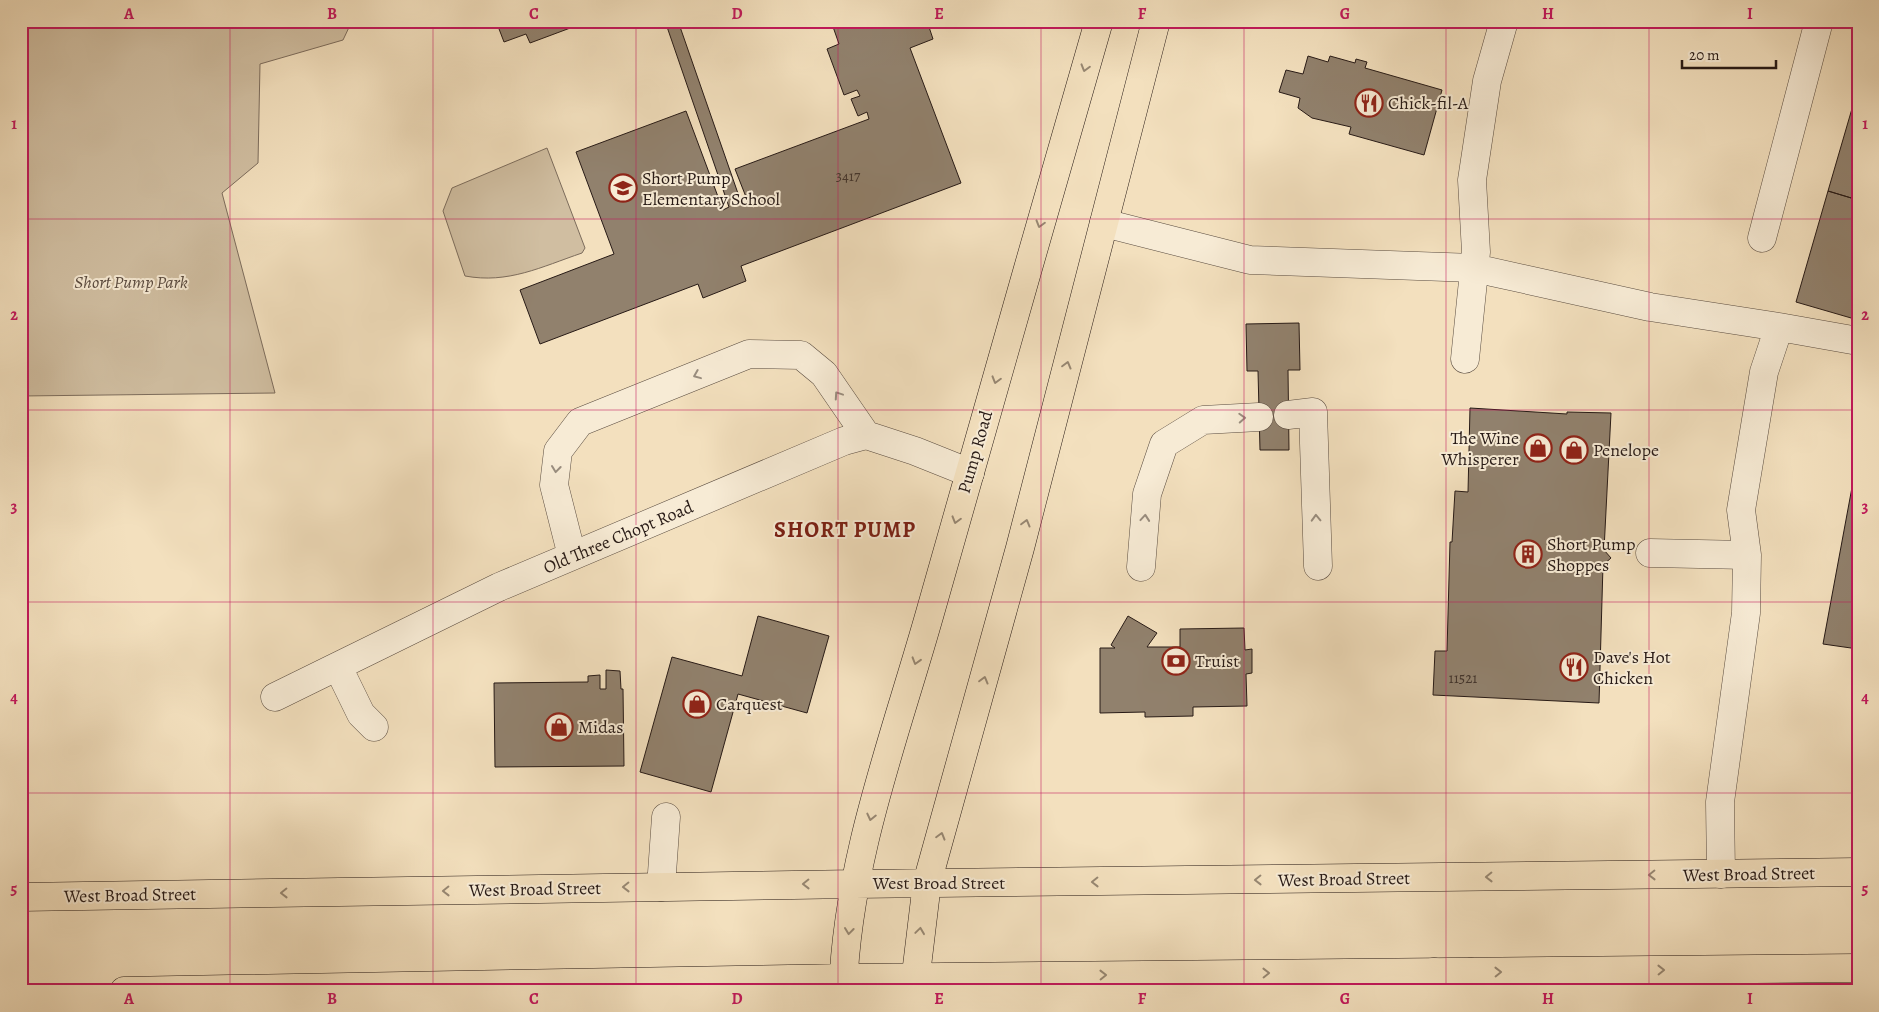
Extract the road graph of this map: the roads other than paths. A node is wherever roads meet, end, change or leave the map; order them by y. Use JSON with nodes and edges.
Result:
{"nodes":[{"id":1,"x":1099,"y":21,"type":"edge"},
{"id":2,"x":1156,"y":21,"type":"edge"},
{"id":3,"x":1504,"y":21,"type":"edge"},
{"id":4,"x":1819,"y":21,"type":"edge"},
{"id":5,"x":1104,"y":223,"type":"junction"},
{"id":6,"x":1762,"y":238,"type":"dead end"},
{"id":7,"x":1474,"y":268,"type":"junction"},
{"id":8,"x":1779,"y":327,"type":"junction"},
{"id":9,"x":1858,"y":341,"type":"edge"},
{"id":10,"x":1465,"y":358,"type":"dead end"},
{"id":11,"x":1301,"y":413,"type":"dead end"},
{"id":12,"x":1259,"y":417,"type":"dead end"},
{"id":13,"x":866,"y":435,"type":"junction"},
{"id":14,"x":970,"y":473,"type":"junction"},
{"id":15,"x":1650,"y":553,"type":"dead end"},
{"id":16,"x":1747,"y":555,"type":"junction"},
{"id":17,"x":572,"y":556,"type":"junction"},
{"id":18,"x":1318,"y":566,"type":"dead end"},
{"id":19,"x":1141,"y":567,"type":"dead end"},
{"id":20,"x":338,"y":666,"type":"junction"},
{"id":21,"x":275,"y":697,"type":"dead end"},
{"id":22,"x":374,"y":727,"type":"dead end"},
{"id":23,"x":666,"y":817,"type":"dead end"},
{"id":24,"x":1858,"y":872,"type":"edge"},
{"id":25,"x":1721,"y":874,"type":"junction"},
{"id":26,"x":928,"y":883,"type":"junction"},
{"id":27,"x":855,"y":884,"type":"junction"},
{"id":28,"x":661,"y":886,"type":"junction"},
{"id":29,"x":21,"y":897,"type":"edge"},
{"id":30,"x":1858,"y":968,"type":"edge"},
{"id":31,"x":1434,"y":981,"type":"edge"},
{"id":32,"x":1470,"y":981,"type":"edge"},
{"id":33,"x":843,"y":985,"type":"edge"},
{"id":34,"x":914,"y":985,"type":"edge"},
{"id":35,"x":124,"y":991,"type":"edge"}],
"edges":[{"from":1,"to":14,"type":"main road","name":"Pump Road","one_way":true},
{"from":2,"to":5,"type":"main road"},
{"from":3,"to":7,"type":"street"},
{"from":4,"to":6,"type":"street"},
{"from":5,"to":7,"type":"street"},
{"from":26,"to":5,"type":"main road","one_way":true},
{"from":7,"to":8,"type":"street"},
{"from":7,"to":10,"type":"street"},
{"from":8,"to":9,"type":"street"},
{"from":8,"to":16,"type":"street"},
{"from":18,"to":11,"type":"street","one_way":true},
{"from":19,"to":12,"type":"street","one_way":true},
{"from":13,"to":14,"type":"street"},
{"from":13,"to":17,"type":"street","name":"Old Three Chopt Road"},
{"from":13,"to":17,"type":"street","one_way":true},
{"from":14,"to":27,"type":"main road","name":"Pump Road","one_way":true},
{"from":15,"to":16,"type":"street"},
{"from":16,"to":25,"type":"street"},
{"from":17,"to":20,"type":"street","name":"Old Three Chopt Road"},
{"from":20,"to":21,"type":"street","name":"Old Three Chopt Road"},
{"from":20,"to":22,"type":"street"},
{"from":23,"to":28,"type":"street"},
{"from":24,"to":25,"type":"main road","name":"West Broad Street"},
{"from":25,"to":26,"type":"main road","name":"West Broad Street","one_way":true},
{"from":26,"to":27,"type":"main road","name":"West Broad Street"},
{"from":34,"to":26,"type":"main road","one_way":true},
{"from":27,"to":28,"type":"main road","name":"West Broad Street","one_way":true},
{"from":27,"to":33,"type":"main road","name":"Pump Road","one_way":true},
{"from":28,"to":29,"type":"main road","name":"West Broad Street","one_way":true},
{"from":32,"to":30,"type":"main road","one_way":true},
{"from":31,"to":32,"type":"main road"},
{"from":34,"to":31,"type":"main road","one_way":true},
{"from":33,"to":34,"type":"main road"},
{"from":33,"to":35,"type":"main road"}]}
